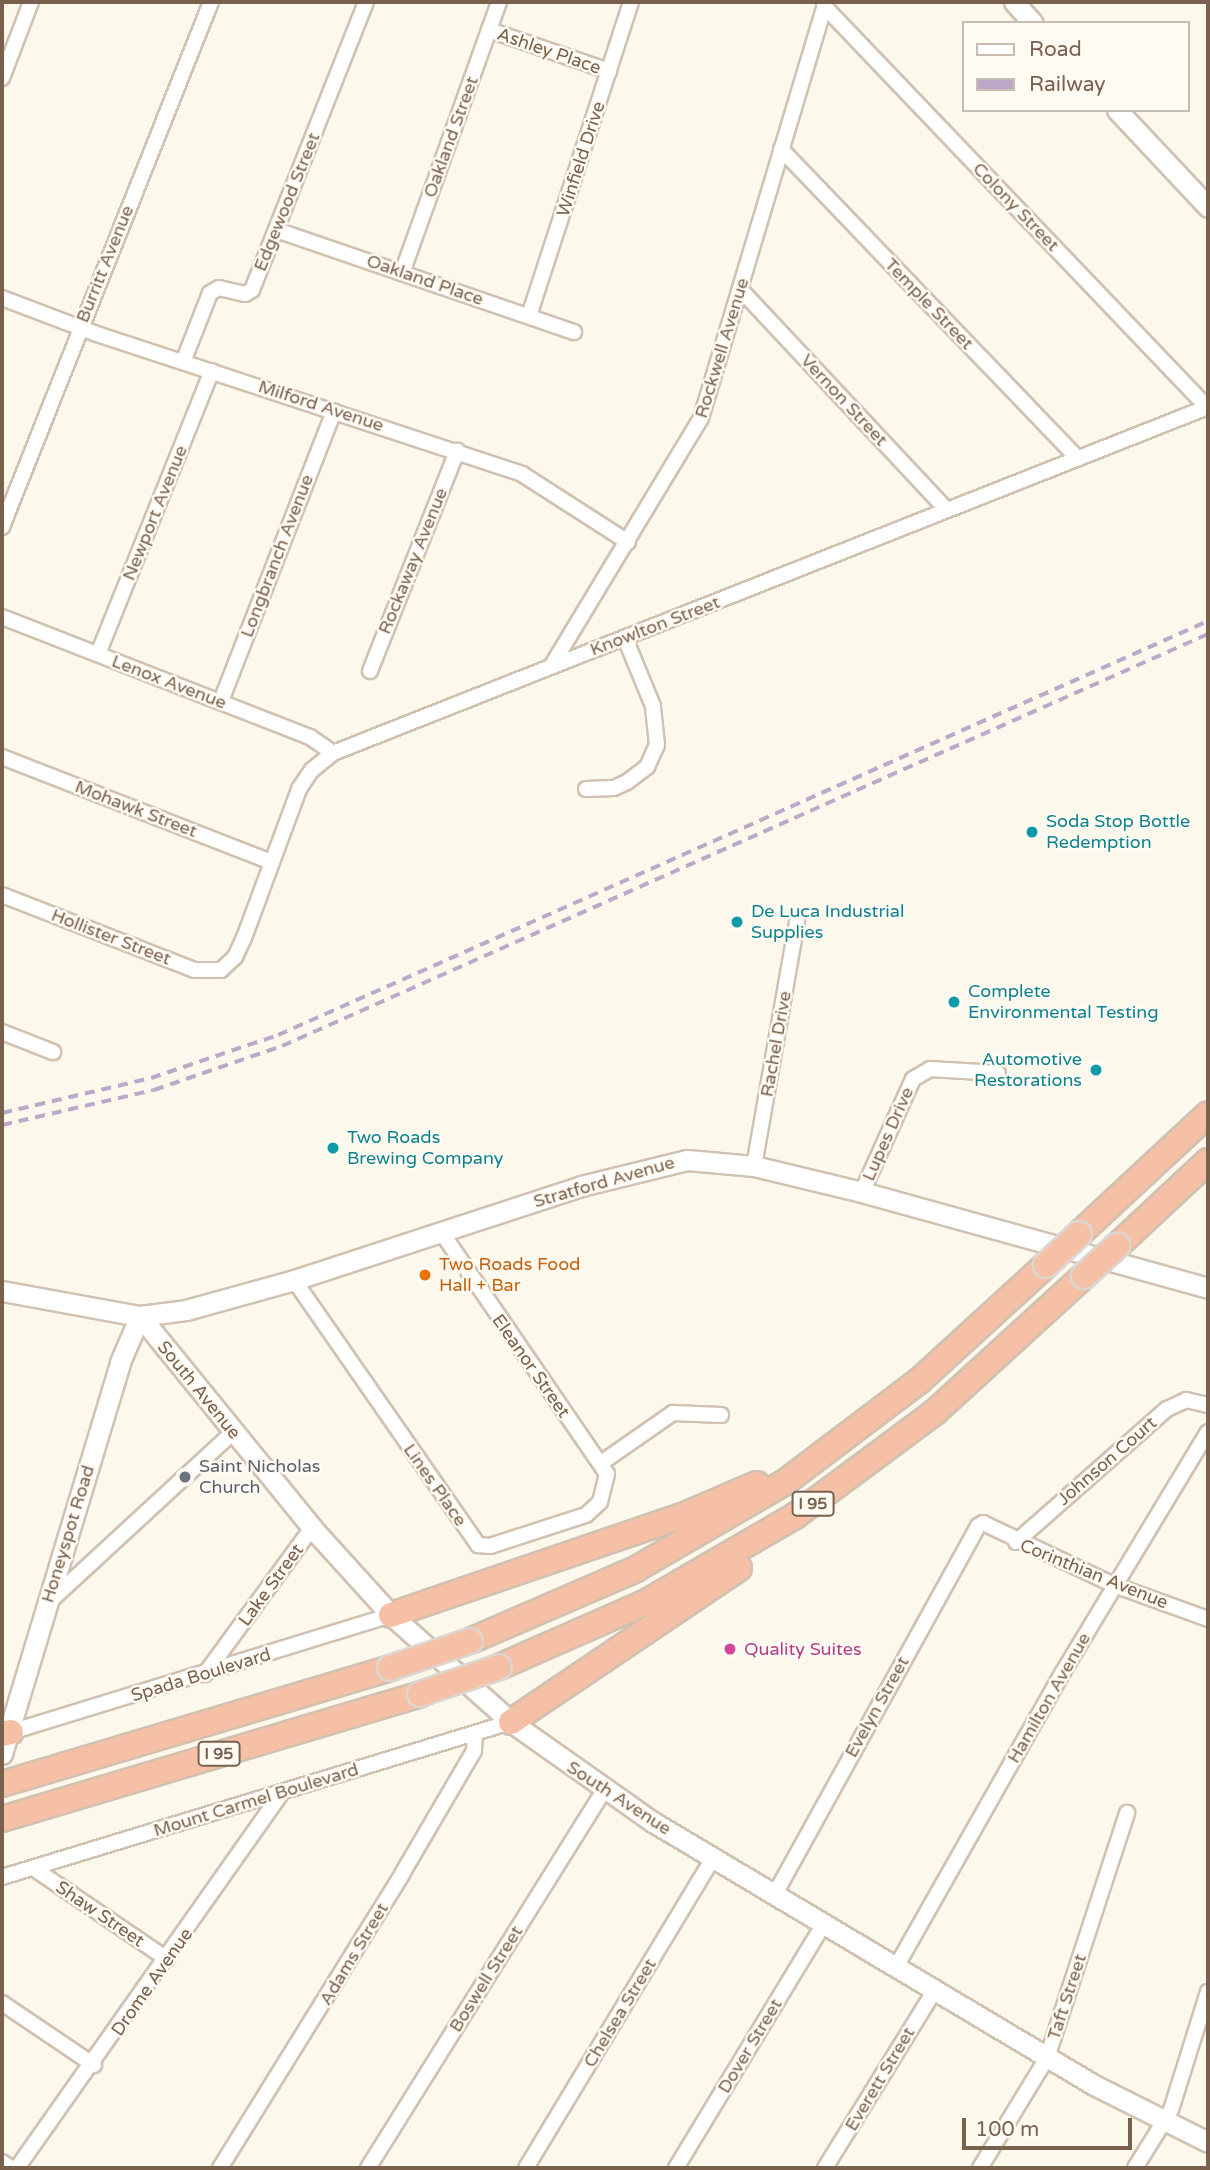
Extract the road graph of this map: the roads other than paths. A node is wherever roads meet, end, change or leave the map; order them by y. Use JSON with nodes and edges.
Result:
{"nodes":[{"id":1,"x":31,"y":2,"type":"edge"},
{"id":2,"x":211,"y":2,"type":"edge"},
{"id":3,"x":366,"y":2,"type":"edge"},
{"id":4,"x":499,"y":2,"type":"edge"},
{"id":5,"x":631,"y":2,"type":"edge"},
{"id":6,"x":1014,"y":2,"type":"edge"},
{"id":7,"x":825,"y":4,"type":"edge"},
{"id":8,"x":1032,"y":21,"type":"edge"},
{"id":9,"x":489,"y":30,"type":"junction"},
{"id":10,"x":609,"y":71,"type":"junction"},
{"id":11,"x":2,"y":78,"type":"edge"},
{"id":12,"x":1118,"y":112,"type":"edge"},
{"id":13,"x":781,"y":149,"type":"junction"},
{"id":14,"x":1208,"y":207,"type":"edge"},
{"id":15,"x":276,"y":230,"type":"junction"},
{"id":16,"x":402,"y":273,"type":"junction"},
{"id":17,"x":741,"y":290,"type":"junction"},
{"id":18,"x":2,"y":298,"type":"edge"},
{"id":19,"x":529,"y":316,"type":"junction"},
{"id":20,"x":80,"y":328,"type":"junction"},
{"id":21,"x":574,"y":332,"type":"dead end"},
{"id":22,"x":183,"y":362,"type":"junction"},
{"id":23,"x":212,"y":371,"type":"junction"},
{"id":24,"x":1208,"y":407,"type":"edge"},
{"id":25,"x":334,"y":411,"type":"junction"},
{"id":26,"x":457,"y":451,"type":"junction"},
{"id":27,"x":1078,"y":459,"type":"junction"},
{"id":28,"x":947,"y":510,"type":"junction"},
{"id":29,"x":2,"y":527,"type":"edge"},
{"id":30,"x":628,"y":542,"type":"junction"},
{"id":31,"x":2,"y":617,"type":"edge"},
{"id":32,"x":625,"y":638,"type":"junction"},
{"id":33,"x":99,"y":654,"type":"junction"},
{"id":34,"x":552,"y":665,"type":"junction"},
{"id":35,"x":370,"y":671,"type":"dead end"},
{"id":36,"x":221,"y":701,"type":"junction"},
{"id":37,"x":333,"y":753,"type":"junction"},
{"id":38,"x":2,"y":757,"type":"edge"},
{"id":39,"x":586,"y":789,"type":"dead end"},
{"id":40,"x":271,"y":862,"type":"junction"},
{"id":41,"x":2,"y":895,"type":"edge"},
{"id":42,"x":797,"y":922,"type":"dead end"},
{"id":43,"x":221,"y":970,"type":"joint"},
{"id":44,"x":2,"y":1032,"type":"edge"},
{"id":45,"x":53,"y":1052,"type":"dead end"},
{"id":46,"x":998,"y":1073,"type":"dead end"},
{"id":47,"x":1208,"y":1114,"type":"edge"},
{"id":48,"x":1208,"y":1161,"type":"edge"},
{"id":49,"x":754,"y":1166,"type":"junction"},
{"id":50,"x":862,"y":1192,"type":"junction"},
{"id":51,"x":441,"y":1232,"type":"junction"},
{"id":52,"x":294,"y":1280,"type":"junction"},
{"id":53,"x":1208,"y":1288,"type":"edge"},
{"id":54,"x":2,"y":1291,"type":"edge"},
{"id":55,"x":140,"y":1315,"type":"junction"},
{"id":56,"x":1208,"y":1405,"type":"edge"},
{"id":57,"x":887,"y":1407,"type":"junction"},
{"id":58,"x":720,"y":1415,"type":"dead end"},
{"id":59,"x":233,"y":1432,"type":"junction"},
{"id":60,"x":1208,"y":1432,"type":"edge"},
{"id":61,"x":901,"y":1440,"type":"junction"},
{"id":62,"x":601,"y":1463,"type":"junction"},
{"id":63,"x":983,"y":1523,"type":"joint"},
{"id":64,"x":312,"y":1528,"type":"junction"},
{"id":65,"x":1016,"y":1542,"type":"junction"},
{"id":66,"x":1114,"y":1585,"type":"junction"},
{"id":67,"x":46,"y":1605,"type":"junction"},
{"id":68,"x":391,"y":1615,"type":"junction"},
{"id":69,"x":1208,"y":1619,"type":"edge"},
{"id":70,"x":205,"y":1675,"type":"junction"},
{"id":71,"x":510,"y":1722,"type":"junction"},
{"id":72,"x":475,"y":1734,"type":"junction"},
{"id":73,"x":5,"y":1740,"type":"edge"},
{"id":74,"x":2,"y":1784,"type":"edge"},
{"id":75,"x":604,"y":1790,"type":"junction"},
{"id":76,"x":282,"y":1792,"type":"junction"},
{"id":77,"x":1127,"y":1813,"type":"dead end"},
{"id":78,"x":10,"y":1817,"type":"edge"},
{"id":79,"x":713,"y":1858,"type":"junction"},
{"id":80,"x":33,"y":1868,"type":"junction"},
{"id":81,"x":2,"y":1877,"type":"edge"},
{"id":82,"x":775,"y":1894,"type":"junction"},
{"id":83,"x":824,"y":1924,"type":"junction"},
{"id":84,"x":167,"y":1959,"type":"junction"},
{"id":85,"x":896,"y":1967,"type":"junction"},
{"id":86,"x":934,"y":1990,"type":"junction"},
{"id":87,"x":1208,"y":1992,"type":"edge"},
{"id":88,"x":2,"y":2003,"type":"edge"},
{"id":89,"x":1046,"y":2058,"type":"junction"},
{"id":90,"x":94,"y":2065,"type":"junction"},
{"id":91,"x":1166,"y":2122,"type":"junction"},
{"id":92,"x":1208,"y":2142,"type":"edge"},
{"id":93,"x":2,"y":2162,"type":"edge"},
{"id":94,"x":11,"y":2168,"type":"edge"},
{"id":95,"x":17,"y":2168,"type":"edge"},
{"id":96,"x":220,"y":2168,"type":"edge"},
{"id":97,"x":368,"y":2168,"type":"edge"},
{"id":98,"x":526,"y":2168,"type":"edge"},
{"id":99,"x":676,"y":2168,"type":"edge"},
{"id":100,"x":825,"y":2168,"type":"edge"},
{"id":101,"x":981,"y":2168,"type":"edge"},
{"id":102,"x":1135,"y":2168,"type":"edge"}],
"edges":[{"from":1,"to":11,"type":"street"},
{"from":2,"to":20,"type":"street","name":"Burritt Avenue"},
{"from":3,"to":15,"type":"street","name":"Edgewood Street"},
{"from":4,"to":9,"type":"street","name":"Oakland Street"},
{"from":5,"to":10,"type":"street","name":"Winfield Drive"},
{"from":6,"to":8,"type":"main road"},
{"from":7,"to":13,"type":"street","name":"Rockwell Avenue"},
{"from":7,"to":24,"type":"street","name":"Colony Street"},
{"from":9,"to":10,"type":"street","name":"Ashley Place"},
{"from":9,"to":16,"type":"street","name":"Oakland Street"},
{"from":10,"to":19,"type":"street","name":"Winfield Drive"},
{"from":12,"to":14,"type":"main road"},
{"from":13,"to":17,"type":"street","name":"Rockwell Avenue"},
{"from":13,"to":27,"type":"street","name":"Temple Street"},
{"from":15,"to":16,"type":"street","name":"Oakland Place"},
{"from":15,"to":22,"type":"street","name":"Edgewood Street"},
{"from":16,"to":19,"type":"street","name":"Oakland Place"},
{"from":17,"to":28,"type":"street","name":"Vernon Street"},
{"from":17,"to":30,"type":"street","name":"Rockwell Avenue"},
{"from":18,"to":20,"type":"street","name":"Milford Avenue"},
{"from":19,"to":21,"type":"street","name":"Oakland Place"},
{"from":20,"to":22,"type":"street","name":"Milford Avenue"},
{"from":20,"to":29,"type":"street","name":"Burritt Avenue"},
{"from":22,"to":23,"type":"street","name":"Milford Avenue"},
{"from":23,"to":25,"type":"street","name":"Milford Avenue"},
{"from":23,"to":33,"type":"street","name":"Newport Avenue"},
{"from":24,"to":27,"type":"street","name":"Knowlton Street"},
{"from":25,"to":26,"type":"street","name":"Milford Avenue"},
{"from":25,"to":36,"type":"street","name":"Longbranch Avenue"},
{"from":26,"to":30,"type":"street","name":"Milford Avenue"},
{"from":26,"to":35,"type":"street","name":"Rockaway Avenue"},
{"from":27,"to":28,"type":"street","name":"Knowlton Street"},
{"from":28,"to":32,"type":"street","name":"Knowlton Street"},
{"from":30,"to":34,"type":"street","name":"Rockwell Avenue"},
{"from":31,"to":33,"type":"street","name":"Lenox Avenue"},
{"from":32,"to":34,"type":"street","name":"Knowlton Street"},
{"from":32,"to":39,"type":"street"},
{"from":33,"to":36,"type":"street","name":"Lenox Avenue"},
{"from":34,"to":37,"type":"street","name":"Knowlton Street"},
{"from":36,"to":37,"type":"street","name":"Lenox Avenue"},
{"from":37,"to":40,"type":"street","name":"Knowlton Street"},
{"from":38,"to":40,"type":"street","name":"Mohawk Street"},
{"from":40,"to":43,"type":"street","name":"Knowlton Street"},
{"from":41,"to":43,"type":"street","name":"Hollister Street"},
{"from":42,"to":49,"type":"street","name":"Rachel Drive"},
{"from":44,"to":45,"type":"street"},
{"from":46,"to":50,"type":"street","name":"Lupes Drive"},
{"from":47,"to":57,"type":"highway","number":"I 95","bridge":true},
{"from":48,"to":61,"type":"highway","number":"I 95","bridge":true},
{"from":49,"to":50,"type":"main road","name":"Stratford Avenue"},
{"from":49,"to":51,"type":"main road","name":"Stratford Avenue"},
{"from":50,"to":53,"type":"main road","name":"Stratford Avenue"},
{"from":51,"to":52,"type":"main road","name":"Stratford Avenue"},
{"from":51,"to":62,"type":"street","name":"Eleanor Street"},
{"from":52,"to":55,"type":"main road","name":"Stratford Avenue"},
{"from":52,"to":62,"type":"street","name":"Lines Place"},
{"from":54,"to":55,"type":"main road","name":"Stratford Avenue"},
{"from":55,"to":59,"type":"main road","name":"South Avenue"},
{"from":55,"to":67,"type":"main road","name":"Honeyspot Road"},
{"from":56,"to":65,"type":"street","name":"Johnson Court"},
{"from":57,"to":68,"type":"highway"},
{"from":57,"to":74,"type":"highway","number":"I 95","bridge":true},
{"from":58,"to":62,"type":"street"},
{"from":59,"to":64,"type":"main road","name":"South Avenue"},
{"from":59,"to":67,"type":"street"},
{"from":60,"to":66,"type":"street","name":"Hamilton Avenue"},
{"from":61,"to":71,"type":"highway"},
{"from":61,"to":78,"type":"highway","number":"I 95","bridge":true},
{"from":63,"to":65,"type":"street","name":"Corinthian Avenue"},
{"from":63,"to":82,"type":"street","name":"Evelyn Street"},
{"from":64,"to":68,"type":"main road","name":"South Avenue"},
{"from":64,"to":70,"type":"street","name":"Lake Street"},
{"from":65,"to":66,"type":"street","name":"Corinthian Avenue"},
{"from":66,"to":69,"type":"street","name":"Corinthian Avenue"},
{"from":66,"to":85,"type":"street","name":"Hamilton Avenue"},
{"from":67,"to":73,"type":"main road","name":"Honeyspot Road"},
{"from":68,"to":70,"type":"street","name":"Spada Boulevard"},
{"from":68,"to":71,"type":"main road","name":"South Avenue"},
{"from":70,"to":73,"type":"street","name":"Spada Boulevard"},
{"from":71,"to":72,"type":"street","name":"Mount Carmel Boulevard"},
{"from":71,"to":75,"type":"main road","name":"South Avenue"},
{"from":72,"to":76,"type":"street","name":"Mount Carmel Boulevard"},
{"from":72,"to":96,"type":"street","name":"Adams Street"},
{"from":75,"to":79,"type":"main road","name":"South Avenue"},
{"from":75,"to":97,"type":"street","name":"Boswell Street"},
{"from":76,"to":80,"type":"street","name":"Mount Carmel Boulevard"},
{"from":76,"to":84,"type":"street","name":"Drome Avenue"},
{"from":77,"to":89,"type":"street","name":"Taft Street"},
{"from":79,"to":82,"type":"main road","name":"South Avenue"},
{"from":79,"to":98,"type":"street","name":"Chelsea Street"},
{"from":80,"to":81,"type":"street","name":"Mount Carmel Boulevard"},
{"from":80,"to":84,"type":"street","name":"Shaw Street"},
{"from":82,"to":83,"type":"main road","name":"South Avenue"},
{"from":83,"to":85,"type":"main road","name":"South Avenue"},
{"from":83,"to":99,"type":"street","name":"Dover Street"},
{"from":84,"to":90,"type":"street","name":"Drome Avenue"},
{"from":85,"to":86,"type":"main road","name":"South Avenue"},
{"from":86,"to":89,"type":"main road","name":"South Avenue"},
{"from":86,"to":100,"type":"street","name":"Everett Street"},
{"from":87,"to":91,"type":"street"},
{"from":88,"to":90,"type":"street"},
{"from":89,"to":91,"type":"main road","name":"South Avenue"},
{"from":89,"to":101,"type":"street","name":"Taft Street"},
{"from":90,"to":95,"type":"street","name":"Drome Avenue"},
{"from":91,"to":92,"type":"main road","name":"South Avenue"},
{"from":91,"to":102,"type":"street"},
{"from":93,"to":94,"type":"street"}]}
